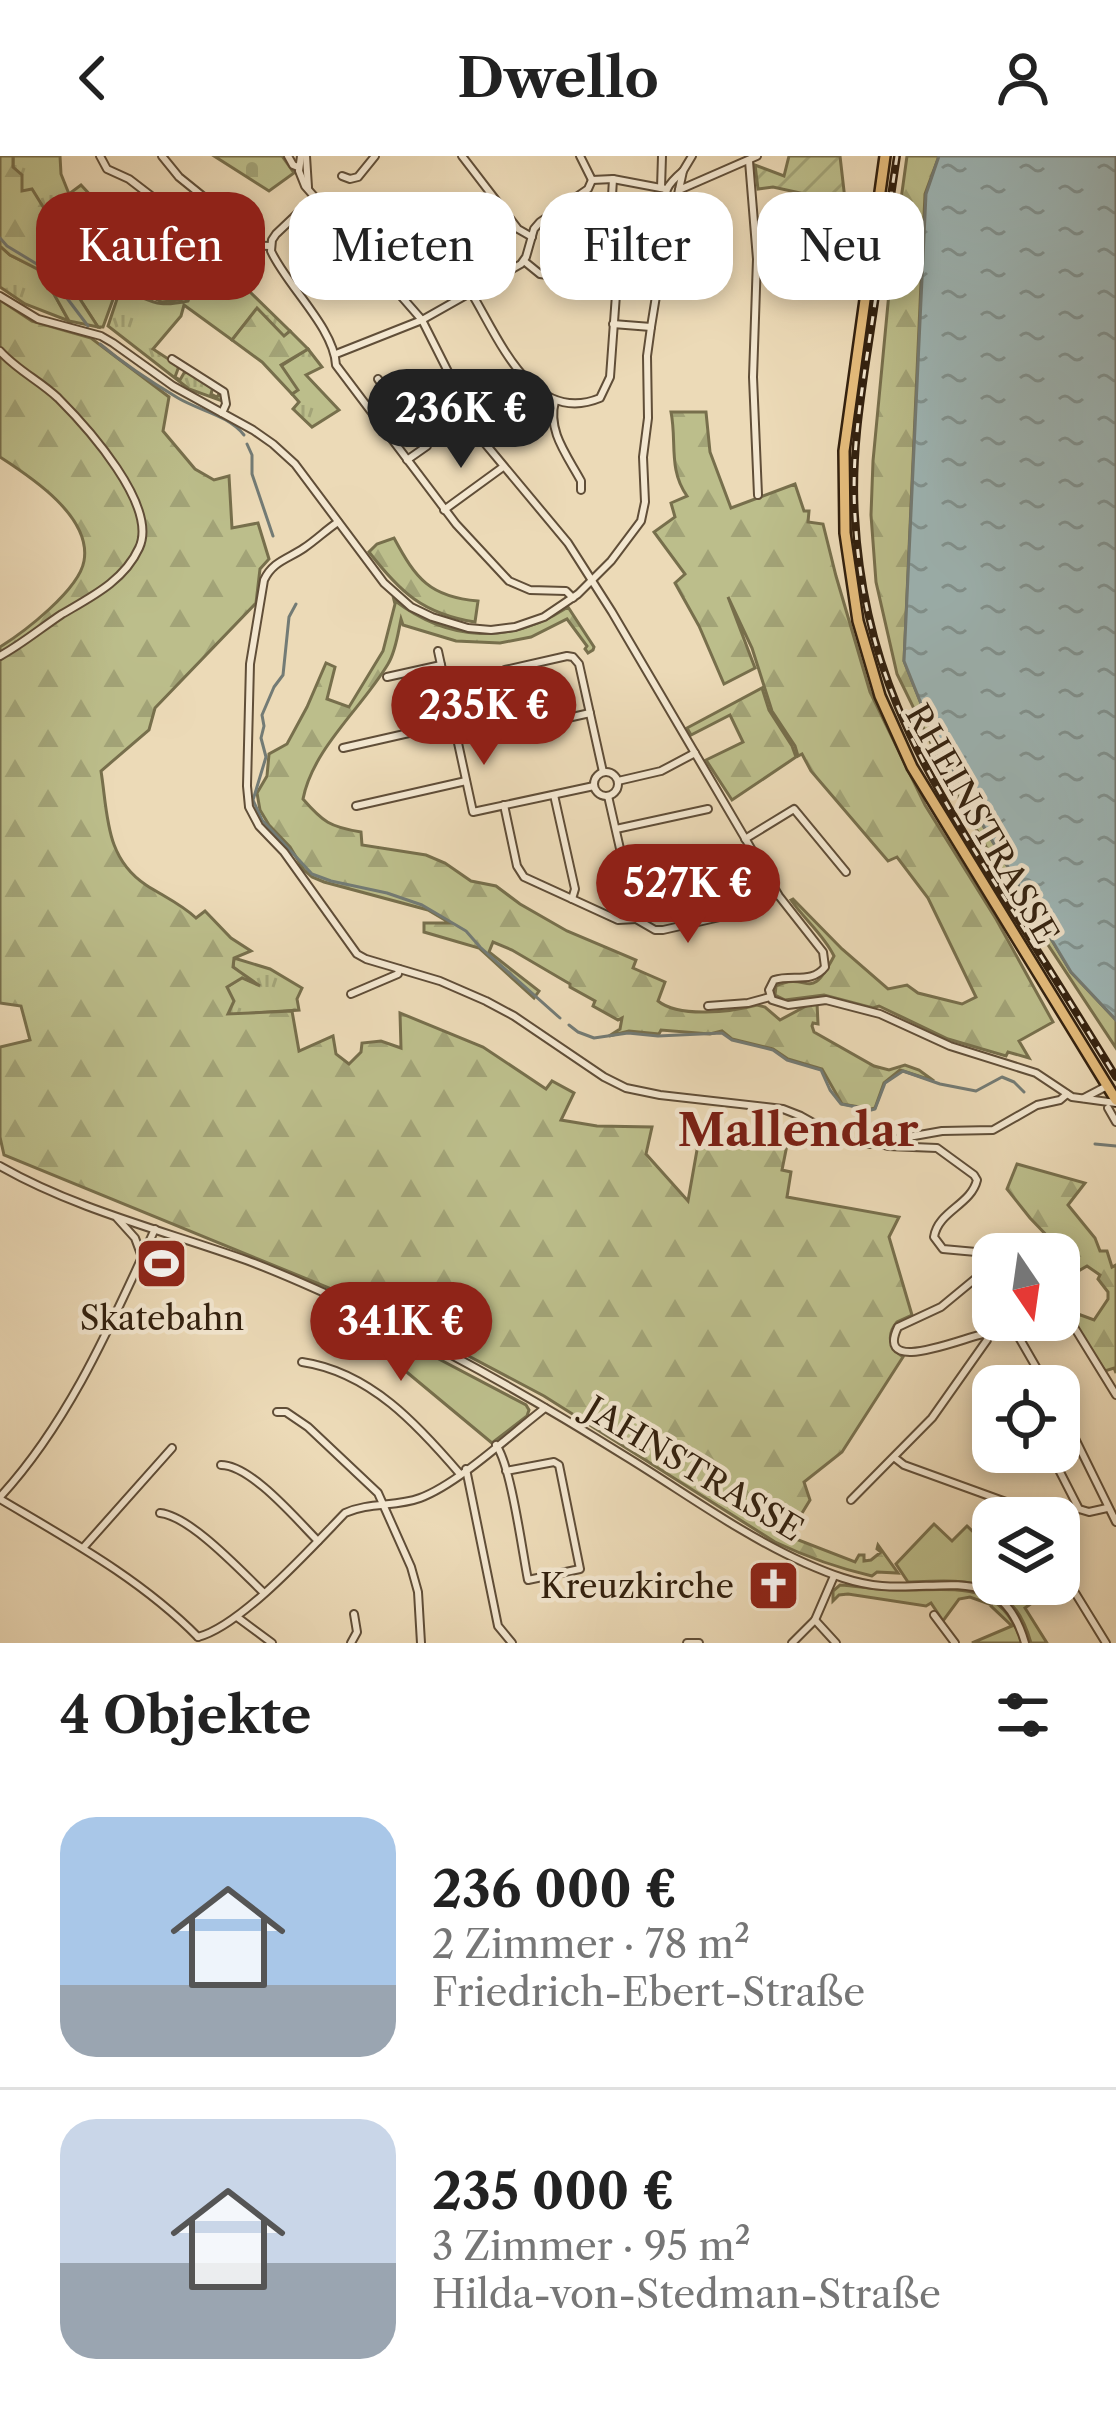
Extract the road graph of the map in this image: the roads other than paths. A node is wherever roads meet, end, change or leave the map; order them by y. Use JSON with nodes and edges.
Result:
{"nodes":[{"id":1,"x":100,"y":156,"type":"edge"},
{"id":2,"x":162,"y":156,"type":"edge"},
{"id":3,"x":287,"y":156,"type":"edge"},
{"id":4,"x":303,"y":156,"type":"edge"},
{"id":5,"x":375,"y":156,"type":"edge"},
{"id":6,"x":462,"y":156,"type":"edge"},
{"id":7,"x":580,"y":156,"type":"edge"},
{"id":8,"x":662,"y":156,"type":"edge"},
{"id":9,"x":692,"y":156,"type":"edge"},
{"id":10,"x":884,"y":156,"type":"edge"},
{"id":11,"x":753,"y":159,"type":"edge"},
{"id":12,"x":298,"y":166,"type":"junction"},
{"id":13,"x":683,"y":171,"type":"junction"},
{"id":14,"x":342,"y":176,"type":"dead end"},
{"id":15,"x":613,"y":179,"type":"junction"},
{"id":16,"x":592,"y":180,"type":"junction"},
{"id":17,"x":664,"y":188,"type":"junction"},
{"id":18,"x":680,"y":190,"type":"joint"},
{"id":19,"x":145,"y":192,"type":"edge"},
{"id":20,"x":198,"y":192,"type":"edge"},
{"id":21,"x":310,"y":192,"type":"edge"},
{"id":22,"x":311,"y":192,"type":"edge"},
{"id":23,"x":612,"y":192,"type":"edge"},
{"id":24,"x":664,"y":192,"type":"edge"},
{"id":25,"x":289,"y":220,"type":"edge"},
{"id":26,"x":532,"y":237,"type":"junction"},
{"id":27,"x":265,"y":246,"type":"edge"},
{"id":28,"x":271,"y":246,"type":"junction"},
{"id":29,"x":524,"y":261,"type":"junction"},
{"id":30,"x":516,"y":266,"type":"edge"},
{"id":31,"x":540,"y":273,"type":"edge"},
{"id":32,"x":0,"y":296,"type":"edge"},
{"id":33,"x":404,"y":300,"type":"edge"},
{"id":34,"x":460,"y":300,"type":"edge"},
{"id":35,"x":476,"y":300,"type":"edge"},
{"id":36,"x":615,"y":300,"type":"edge"},
{"id":37,"x":656,"y":300,"type":"edge"},
{"id":38,"x":422,"y":320,"type":"junction"},
{"id":39,"x":614,"y":324,"type":"junction"},
{"id":40,"x":651,"y":327,"type":"junction"},
{"id":41,"x":0,"y":351,"type":"edge"},
{"id":42,"x":336,"y":354,"type":"junction"},
{"id":43,"x":172,"y":359,"type":"dead end"},
{"id":44,"x":378,"y":379,"type":"dead end"},
{"id":45,"x":555,"y":401,"type":"junction"},
{"id":46,"x":222,"y":413,"type":"junction"},
{"id":47,"x":407,"y":460,"type":"junction"},
{"id":48,"x":503,"y":467,"type":"junction"},
{"id":49,"x":581,"y":490,"type":"dead end"},
{"id":50,"x":758,"y":495,"type":"dead end"},
{"id":51,"x":445,"y":510,"type":"junction"},
{"id":52,"x":338,"y":522,"type":"junction"},
{"id":53,"x":591,"y":582,"type":"junction"},
{"id":54,"x":573,"y":598,"type":"junction"},
{"id":55,"x":438,"y":651,"type":"dead end"},
{"id":56,"x":0,"y":656,"type":"edge"},
{"id":57,"x":441,"y":665,"type":"junction"},
{"id":58,"x":505,"y":670,"type":"dead end"},
{"id":59,"x":387,"y":677,"type":"dead end"},
{"id":60,"x":590,"y":712,"type":"junction"},
{"id":61,"x":453,"y":723,"type":"junction"},
{"id":62,"x":488,"y":736,"type":"dead end"},
{"id":63,"x":343,"y":748,"type":"dead end"},
{"id":64,"x":695,"y":753,"type":"junction"},
{"id":65,"x":603,"y":772,"type":"junction"},
{"id":66,"x":466,"y":781,"type":"junction"},
{"id":67,"x":618,"y":782,"type":"junction"},
{"id":68,"x":594,"y":786,"type":"junction"},
{"id":69,"x":554,"y":795,"type":"junction"},
{"id":70,"x":608,"y":796,"type":"junction"},
{"id":71,"x":356,"y":806,"type":"dead end"},
{"id":72,"x":504,"y":806,"type":"junction"},
{"id":73,"x":708,"y":809,"type":"dead end"},
{"id":74,"x":616,"y":829,"type":"junction"},
{"id":75,"x":745,"y":839,"type":"junction"},
{"id":76,"x":700,"y":858,"type":"dead end"},
{"id":77,"x":846,"y":872,"type":"dead end"},
{"id":78,"x":627,"y":881,"type":"junction"},
{"id":79,"x":572,"y":899,"type":"junction"},
{"id":80,"x":728,"y":906,"type":"dead end"},
{"id":81,"x":636,"y":919,"type":"junction"},
{"id":82,"x":400,"y":969,"type":"junction"},
{"id":83,"x":351,"y":994,"type":"dead end"},
{"id":84,"x":770,"y":997,"type":"junction"},
{"id":85,"x":709,"y":1006,"type":"dead end"},
{"id":86,"x":1107,"y":1086,"type":"junction"},
{"id":87,"x":1067,"y":1094,"type":"junction"},
{"id":88,"x":1080,"y":1098,"type":"junction"},
{"id":89,"x":1113,"y":1103,"type":"edge"},
{"id":90,"x":1116,"y":1122,"type":"edge"},
{"id":91,"x":883,"y":1141,"type":"junction"},
{"id":92,"x":0,"y":1166,"type":"edge"},
{"id":93,"x":115,"y":1216,"type":"junction"},
{"id":94,"x":155,"y":1229,"type":"junction"},
{"id":95,"x":972,"y":1252,"type":"edge"},
{"id":96,"x":142,"y":1258,"type":"junction"},
{"id":97,"x":972,"y":1281,"type":"edge"},
{"id":98,"x":972,"y":1335,"type":"edge"},
{"id":99,"x":1080,"y":1337,"type":"edge"},
{"id":100,"x":987,"y":1341,"type":"edge"},
{"id":101,"x":302,"y":1361,"type":"dead end"},
{"id":102,"x":1116,"y":1395,"type":"edge"},
{"id":103,"x":545,"y":1408,"type":"junction"},
{"id":104,"x":277,"y":1412,"type":"dead end"},
{"id":105,"x":496,"y":1445,"type":"junction"},
{"id":106,"x":172,"y":1448,"type":"dead end"},
{"id":107,"x":1080,"y":1451,"type":"edge"},
{"id":108,"x":895,"y":1458,"type":"junction"},
{"id":109,"x":221,"y":1465,"type":"dead end"},
{"id":110,"x":463,"y":1471,"type":"junction"},
{"id":111,"x":506,"y":1471,"type":"junction"},
{"id":112,"x":1061,"y":1473,"type":"edge"},
{"id":113,"x":992,"y":1497,"type":"edge"},
{"id":114,"x":0,"y":1498,"type":"edge"},
{"id":115,"x":851,"y":1500,"type":"dead end"},
{"id":116,"x":383,"y":1504,"type":"junction"},
{"id":117,"x":1107,"y":1508,"type":"junction"},
{"id":118,"x":160,"y":1513,"type":"dead end"},
{"id":119,"x":1116,"y":1522,"type":"edge"},
{"id":120,"x":318,"y":1541,"type":"junction"},
{"id":121,"x":83,"y":1548,"type":"junction"},
{"id":122,"x":834,"y":1576,"type":"junction"},
{"id":123,"x":263,"y":1592,"type":"junction"},
{"id":124,"x":1080,"y":1601,"type":"edge"},
{"id":125,"x":354,"y":1614,"type":"dead end"},
{"id":126,"x":934,"y":1615,"type":"dead end"},
{"id":127,"x":237,"y":1617,"type":"junction"},
{"id":128,"x":815,"y":1620,"type":"junction"},
{"id":129,"x":198,"y":1640,"type":"edge"},
{"id":130,"x":272,"y":1643,"type":"edge"},
{"id":131,"x":351,"y":1643,"type":"edge"},
{"id":132,"x":421,"y":1643,"type":"edge"},
{"id":133,"x":512,"y":1643,"type":"edge"},
{"id":134,"x":687,"y":1643,"type":"edge"},
{"id":135,"x":699,"y":1643,"type":"edge"},
{"id":136,"x":792,"y":1643,"type":"edge"},
{"id":137,"x":836,"y":1643,"type":"edge"},
{"id":138,"x":955,"y":1643,"type":"edge"},
{"id":139,"x":1025,"y":1643,"type":"edge"},
{"id":140,"x":1106,"y":1643,"type":"edge"}],
"edges":[{"from":1,"to":19,"type":"street"},
{"from":2,"to":20,"type":"street"},
{"from":3,"to":12,"type":"street"},
{"from":4,"to":12,"type":"street"},
{"from":4,"to":22,"type":"street"},
{"from":5,"to":14,"type":"street"},
{"from":6,"to":26,"type":"street"},
{"from":7,"to":16,"type":"street"},
{"from":8,"to":17,"type":"street"},
{"from":9,"to":13,"type":"street"},
{"from":10,"to":86,"type":"main road","name":"RHEINSTRASSE"},
{"from":11,"to":18,"type":"street"},
{"from":11,"to":50,"type":"street"},
{"from":12,"to":21,"type":"street"},
{"from":13,"to":17,"type":"street"},
{"from":13,"to":18,"type":"street"},
{"from":15,"to":16,"type":"street"},
{"from":15,"to":17,"type":"street"},
{"from":15,"to":23,"type":"street"},
{"from":16,"to":26,"type":"street"},
{"from":17,"to":24,"type":"street"},
{"from":25,"to":28,"type":"street"},
{"from":26,"to":29,"type":"street"},
{"from":27,"to":28,"type":"street"},
{"from":28,"to":42,"type":"street"},
{"from":29,"to":30,"type":"street"},
{"from":29,"to":31,"type":"street"},
{"from":32,"to":46,"type":"street"},
{"from":33,"to":38,"type":"street"},
{"from":34,"to":38,"type":"street"},
{"from":35,"to":45,"type":"street"},
{"from":36,"to":39,"type":"street"},
{"from":37,"to":40,"type":"street"},
{"from":38,"to":42,"type":"street"},
{"from":38,"to":48,"type":"street"},
{"from":39,"to":40,"type":"street"},
{"from":39,"to":45,"type":"street"},
{"from":40,"to":53,"type":"street"},
{"from":41,"to":56,"type":"street"},
{"from":42,"to":47,"type":"street"},
{"from":43,"to":46,"type":"street"},
{"from":44,"to":47,"type":"street"},
{"from":45,"to":49,"type":"street"},
{"from":46,"to":52,"type":"street"},
{"from":47,"to":51,"type":"street"},
{"from":48,"to":51,"type":"street"},
{"from":48,"to":53,"type":"street"},
{"from":51,"to":54,"type":"street"},
{"from":52,"to":54,"type":"street"},
{"from":52,"to":82,"type":"street"},
{"from":53,"to":54,"type":"street"},
{"from":53,"to":64,"type":"street"},
{"from":55,"to":57,"type":"street"},
{"from":57,"to":59,"type":"street"},
{"from":57,"to":61,"type":"street"},
{"from":58,"to":60,"type":"street"},
{"from":60,"to":62,"type":"street"},
{"from":60,"to":65,"type":"street"},
{"from":61,"to":63,"type":"street"},
{"from":61,"to":66,"type":"street"},
{"from":64,"to":67,"type":"street"},
{"from":64,"to":75,"type":"street"},
{"from":65,"to":67,"type":"street"},
{"from":65,"to":68,"type":"street"},
{"from":66,"to":71,"type":"street"},
{"from":66,"to":72,"type":"street"},
{"from":67,"to":70,"type":"street"},
{"from":68,"to":69,"type":"street"},
{"from":68,"to":70,"type":"street"},
{"from":69,"to":72,"type":"street"},
{"from":69,"to":79,"type":"street"},
{"from":70,"to":74,"type":"street"},
{"from":72,"to":79,"type":"street"},
{"from":73,"to":74,"type":"street"},
{"from":74,"to":78,"type":"street"},
{"from":75,"to":77,"type":"street"},
{"from":75,"to":84,"type":"street"},
{"from":76,"to":78,"type":"street"},
{"from":78,"to":81,"type":"street"},
{"from":79,"to":81,"type":"street"},
{"from":80,"to":81,"type":"street"},
{"from":82,"to":83,"type":"street"},
{"from":82,"to":91,"type":"street"},
{"from":84,"to":85,"type":"street"},
{"from":84,"to":87,"type":"street"},
{"from":86,"to":88,"type":"street"},
{"from":86,"to":89,"type":"main road","name":"RHEINSTRASSE"},
{"from":87,"to":88,"type":"street"},
{"from":87,"to":91,"type":"street"},
{"from":88,"to":89,"type":"street"},
{"from":89,"to":90,"type":"street"},
{"from":91,"to":95,"type":"street"},
{"from":92,"to":93,"type":"street","name":"JAHNSTRASSE"},
{"from":93,"to":94,"type":"street","name":"JAHNSTRASSE"},
{"from":93,"to":96,"type":"street"},
{"from":94,"to":96,"type":"street"},
{"from":94,"to":103,"type":"street","name":"JAHNSTRASSE"},
{"from":96,"to":114,"type":"street"},
{"from":97,"to":98,"type":"street"},
{"from":99,"to":102,"type":"street"},
{"from":100,"to":108,"type":"street"},
{"from":101,"to":110,"type":"street"},
{"from":103,"to":105,"type":"street"},
{"from":103,"to":122,"type":"street","name":"JAHNSTRASSE"},
{"from":104,"to":116,"type":"street"},
{"from":105,"to":110,"type":"street"},
{"from":105,"to":111,"type":"street"},
{"from":106,"to":121,"type":"street"},
{"from":107,"to":117,"type":"street"},
{"from":108,"to":113,"type":"street"},
{"from":108,"to":115,"type":"street"},
{"from":109,"to":120,"type":"street"},
{"from":110,"to":116,"type":"street"},
{"from":110,"to":133,"type":"street"},
{"from":111,"to":111,"type":"street"},
{"from":112,"to":117,"type":"street"},
{"from":114,"to":121,"type":"street"},
{"from":116,"to":120,"type":"street"},
{"from":116,"to":132,"type":"street"},
{"from":117,"to":119,"type":"street"},
{"from":118,"to":123,"type":"street"},
{"from":120,"to":123,"type":"street"},
{"from":121,"to":129,"type":"street"},
{"from":122,"to":128,"type":"street"},
{"from":122,"to":139,"type":"street","name":"JAHNSTRASSE"},
{"from":123,"to":127,"type":"street"},
{"from":124,"to":140,"type":"street"},
{"from":125,"to":131,"type":"street"},
{"from":126,"to":138,"type":"street"},
{"from":127,"to":129,"type":"street"},
{"from":127,"to":130,"type":"street"},
{"from":128,"to":136,"type":"street"},
{"from":128,"to":137,"type":"street"},
{"from":134,"to":135,"type":"street"}]}
